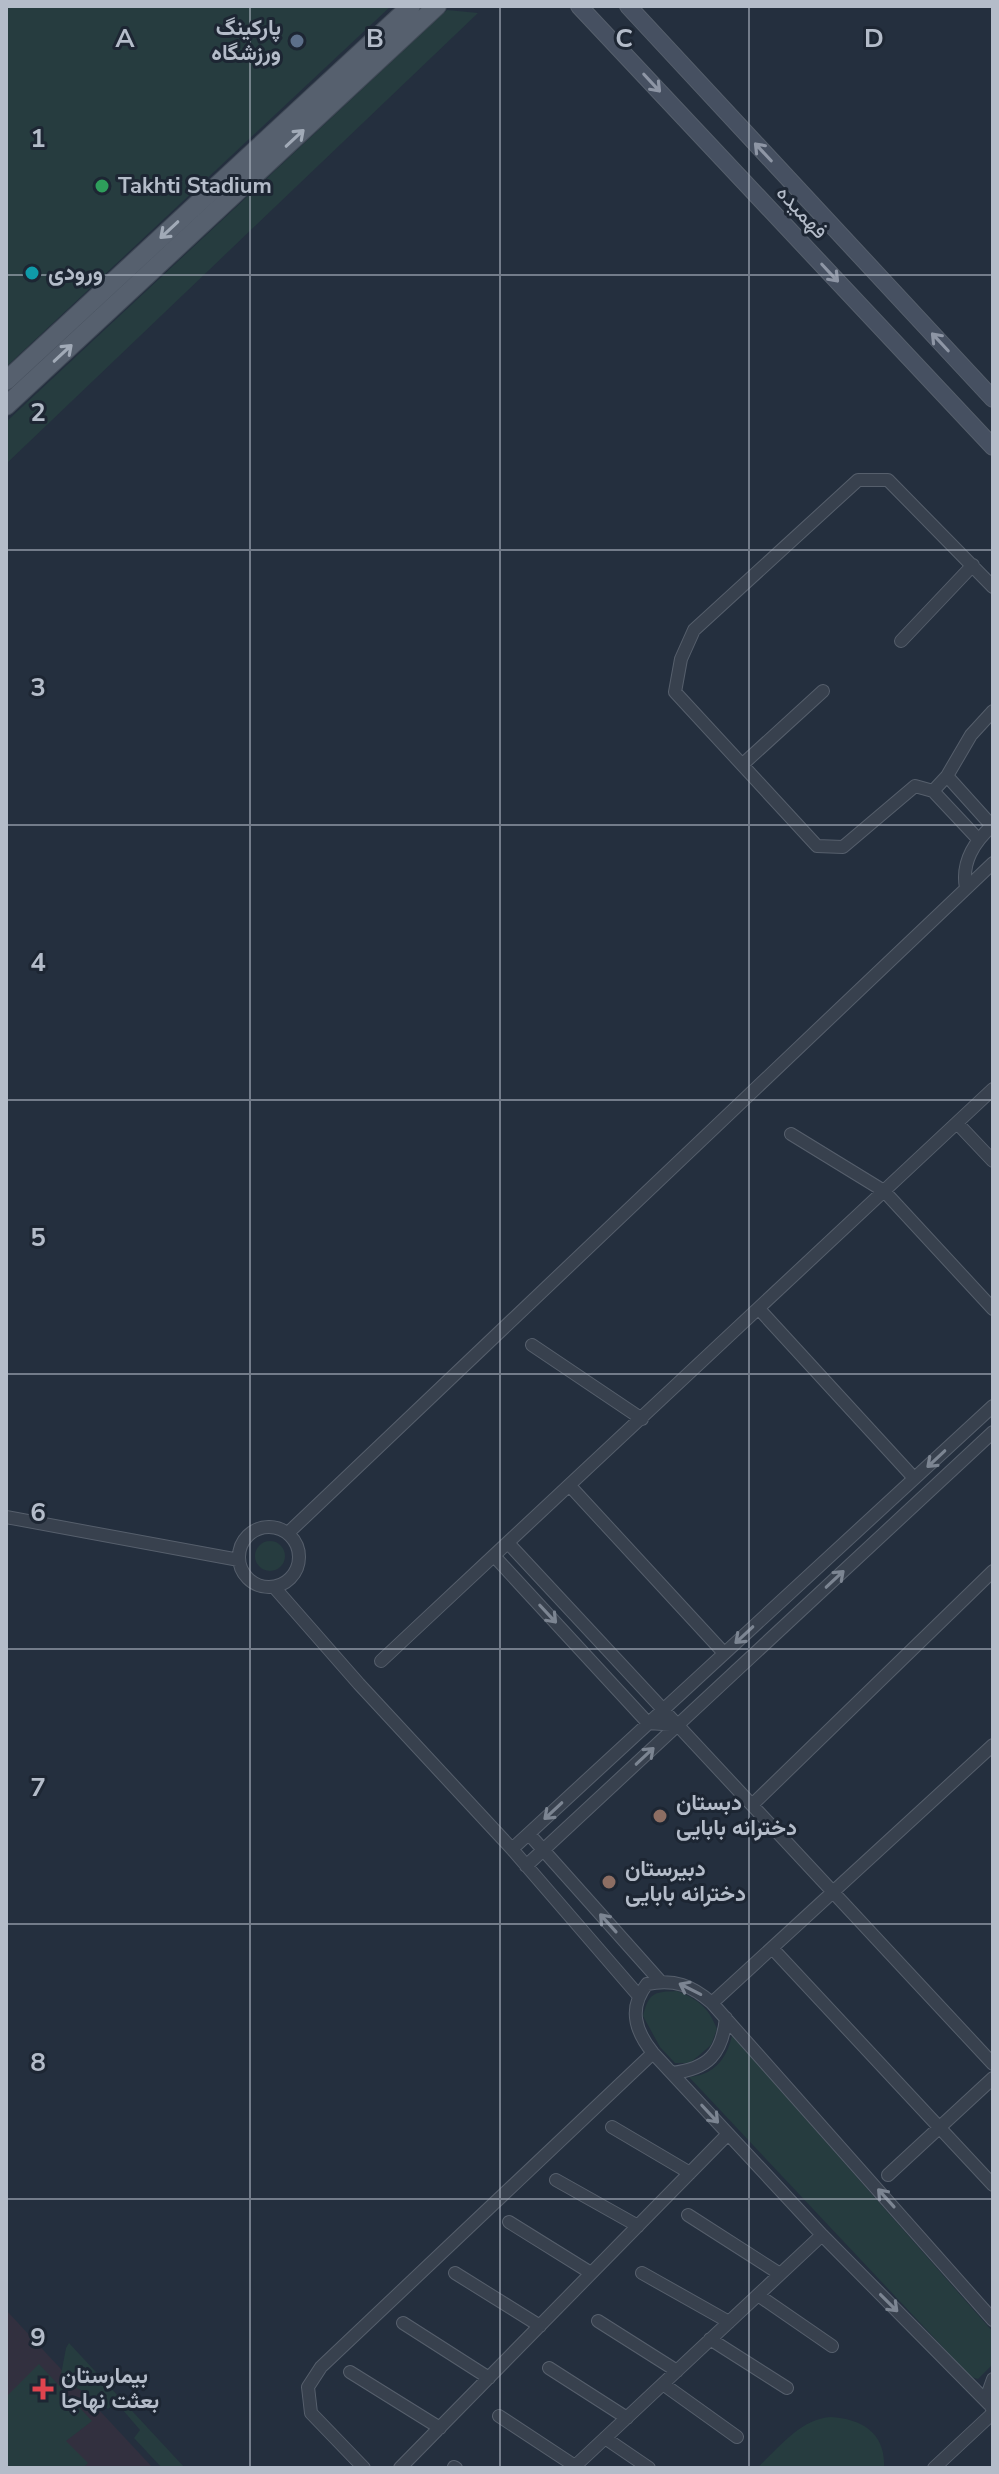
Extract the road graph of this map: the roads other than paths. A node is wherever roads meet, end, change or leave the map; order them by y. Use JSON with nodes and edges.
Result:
{"nodes":[{"id":1,"x":411,"y":6,"type":"edge"},
{"id":2,"x":437,"y":6,"type":"edge"},
{"id":3,"x":579,"y":6,"type":"edge"},
{"id":4,"x":628,"y":6,"type":"edge"},
{"id":5,"x":6,"y":381,"type":"edge"},
{"id":6,"x":993,"y":399,"type":"edge"},
{"id":7,"x":6,"y":406,"type":"edge"},
{"id":8,"x":993,"y":447,"type":"edge"},
{"id":9,"x":973,"y":565,"type":"junction"},
{"id":10,"x":993,"y":587,"type":"edge"},
{"id":11,"x":901,"y":641,"type":"dead end"},
{"id":12,"x":823,"y":691,"type":"dead end"},
{"id":13,"x":993,"y":711,"type":"edge"},
{"id":14,"x":743,"y":764,"type":"junction"},
{"id":15,"x":947,"y":776,"type":"junction"},
{"id":16,"x":933,"y":791,"type":"junction"},
{"id":17,"x":993,"y":825,"type":"edge"},
{"id":18,"x":978,"y":839,"type":"junction"},
{"id":19,"x":993,"y":863,"type":"edge"},
{"id":20,"x":966,"y":888,"type":"junction"},
{"id":21,"x":993,"y":1089,"type":"edge"},
{"id":22,"x":957,"y":1123,"type":"junction"},
{"id":23,"x":791,"y":1134,"type":"dead end"},
{"id":24,"x":993,"y":1161,"type":"edge"},
{"id":25,"x":884,"y":1191,"type":"junction"},
{"id":26,"x":759,"y":1309,"type":"junction"},
{"id":27,"x":993,"y":1309,"type":"edge"},
{"id":28,"x":532,"y":1345,"type":"dead end"},
{"id":29,"x":993,"y":1406,"type":"edge"},
{"id":30,"x":642,"y":1419,"type":"junction"},
{"id":31,"x":993,"y":1432,"type":"edge"},
{"id":32,"x":914,"y":1478,"type":"junction"},
{"id":33,"x":570,"y":1486,"type":"junction"},
{"id":34,"x":6,"y":1517,"type":"edge"},
{"id":35,"x":288,"y":1533,"type":"junction"},
{"id":36,"x":509,"y":1544,"type":"junction"},
{"id":37,"x":495,"y":1557,"type":"junction"},
{"id":38,"x":239,"y":1560,"type":"junction"},
{"id":39,"x":993,"y":1571,"type":"edge"},
{"id":40,"x":274,"y":1587,"type":"junction"},
{"id":41,"x":724,"y":1653,"type":"junction"},
{"id":42,"x":381,"y":1661,"type":"dead end"},
{"id":43,"x":663,"y":1710,"type":"junction"},
{"id":44,"x":648,"y":1723,"type":"junction"},
{"id":45,"x":678,"y":1725,"type":"junction"},
{"id":46,"x":993,"y":1745,"type":"edge"},
{"id":47,"x":752,"y":1805,"type":"junction"},
{"id":48,"x":529,"y":1834,"type":"junction"},
{"id":49,"x":512,"y":1849,"type":"junction"},
{"id":50,"x":543,"y":1850,"type":"junction"},
{"id":51,"x":526,"y":1866,"type":"junction"},
{"id":52,"x":833,"y":1892,"type":"junction"},
{"id":53,"x":772,"y":1948,"type":"junction"},
{"id":54,"x":660,"y":1981,"type":"junction"},
{"id":55,"x":638,"y":1995,"type":"junction"},
{"id":56,"x":712,"y":2003,"type":"junction"},
{"id":57,"x":726,"y":2018,"type":"junction"},
{"id":58,"x":653,"y":2053,"type":"junction"},
{"id":59,"x":993,"y":2064,"type":"edge"},
{"id":60,"x":672,"y":2073,"type":"junction"},
{"id":61,"x":993,"y":2078,"type":"edge"},
{"id":62,"x":612,"y":2127,"type":"dead end"},
{"id":63,"x":940,"y":2128,"type":"junction"},
{"id":64,"x":728,"y":2134,"type":"junction"},
{"id":65,"x":690,"y":2173,"type":"junction"},
{"id":66,"x":888,"y":2175,"type":"dead end"},
{"id":67,"x":556,"y":2180,"type":"dead end"},
{"id":68,"x":993,"y":2185,"type":"edge"},
{"id":69,"x":688,"y":2215,"type":"dead end"},
{"id":70,"x":509,"y":2222,"type":"dead end"},
{"id":71,"x":638,"y":2226,"type":"junction"},
{"id":72,"x":822,"y":2235,"type":"junction"},
{"id":73,"x":455,"y":2273,"type":"dead end"},
{"id":74,"x":591,"y":2273,"type":"junction"},
{"id":75,"x":642,"y":2273,"type":"dead end"},
{"id":76,"x":780,"y":2274,"type":"junction"},
{"id":77,"x":758,"y":2295,"type":"junction"},
{"id":78,"x":993,"y":2320,"type":"edge"},
{"id":79,"x":598,"y":2321,"type":"dead end"},
{"id":80,"x":729,"y":2322,"type":"junction"},
{"id":81,"x":403,"y":2323,"type":"dead end"},
{"id":82,"x":540,"y":2326,"type":"junction"},
{"id":83,"x":710,"y":2339,"type":"junction"},
{"id":84,"x":832,"y":2346,"type":"dead end"},
{"id":85,"x":549,"y":2368,"type":"dead end"},
{"id":86,"x":677,"y":2371,"type":"junction"},
{"id":87,"x":350,"y":2372,"type":"dead end"},
{"id":88,"x":489,"y":2378,"type":"junction"},
{"id":89,"x":993,"y":2379,"type":"edge"},
{"id":90,"x":663,"y":2384,"type":"junction"},
{"id":91,"x":787,"y":2388,"type":"dead end"},
{"id":92,"x":992,"y":2409,"type":"edge"},
{"id":93,"x":499,"y":2416,"type":"dead end"},
{"id":94,"x":627,"y":2418,"type":"junction"},
{"id":95,"x":440,"y":2428,"type":"junction"},
{"id":96,"x":737,"y":2437,"type":"dead end"},
{"id":97,"x":605,"y":2438,"type":"junction"},
{"id":98,"x":574,"y":2467,"type":"edge"},
{"id":99,"x":364,"y":2468,"type":"edge"},
{"id":100,"x":400,"y":2468,"type":"edge"},
{"id":101,"x":649,"y":2468,"type":"edge"},
{"id":102,"x":934,"y":2468,"type":"edge"}],
"edges":[{"from":1,"to":5,"type":"main road","one_way":true},
{"from":7,"to":2,"type":"main road","one_way":true},
{"from":3,"to":8,"type":"main road","name":"فهمیده","one_way":true},
{"from":6,"to":4,"type":"main road","name":"فهمیده","one_way":true},
{"from":9,"to":10,"type":"street"},
{"from":9,"to":11,"type":"street"},
{"from":9,"to":14,"type":"street"},
{"from":12,"to":14,"type":"street"},
{"from":13,"to":15,"type":"street"},
{"from":14,"to":16,"type":"street"},
{"from":15,"to":16,"type":"street"},
{"from":15,"to":17,"type":"street"},
{"from":16,"to":18,"type":"street"},
{"from":17,"to":18,"type":"street"},
{"from":18,"to":20,"type":"street"},
{"from":19,"to":20,"type":"street"},
{"from":20,"to":35,"type":"street"},
{"from":21,"to":22,"type":"street"},
{"from":22,"to":24,"type":"street"},
{"from":22,"to":25,"type":"street"},
{"from":23,"to":25,"type":"street"},
{"from":25,"to":26,"type":"street"},
{"from":25,"to":27,"type":"street"},
{"from":26,"to":30,"type":"street"},
{"from":26,"to":32,"type":"street"},
{"from":28,"to":30,"type":"street"},
{"from":29,"to":32,"type":"street","one_way":true},
{"from":30,"to":33,"type":"street"},
{"from":45,"to":31,"type":"street","one_way":true},
{"from":32,"to":41,"type":"street","one_way":true},
{"from":33,"to":36,"type":"street"},
{"from":33,"to":41,"type":"street"},
{"from":34,"to":38,"type":"street"},
{"from":35,"to":38,"type":"street"},
{"from":35,"to":40,"type":"street"},
{"from":36,"to":37,"type":"street"},
{"from":36,"to":43,"type":"street"},
{"from":37,"to":42,"type":"street"},
{"from":37,"to":44,"type":"street","one_way":true},
{"from":38,"to":40,"type":"street"},
{"from":39,"to":47,"type":"street"},
{"from":40,"to":49,"type":"street"},
{"from":41,"to":43,"type":"street"},
{"from":43,"to":44,"type":"street"},
{"from":43,"to":45,"type":"street"},
{"from":44,"to":45,"type":"street"},
{"from":44,"to":48,"type":"street","one_way":true},
{"from":45,"to":47,"type":"street"},
{"from":50,"to":45,"type":"street","one_way":true},
{"from":46,"to":52,"type":"street"},
{"from":47,"to":52,"type":"street"},
{"from":48,"to":49,"type":"street"},
{"from":48,"to":50,"type":"street"},
{"from":49,"to":51,"type":"street"},
{"from":50,"to":51,"type":"street"},
{"from":54,"to":50,"type":"street","one_way":true},
{"from":51,"to":55,"type":"street"},
{"from":52,"to":53,"type":"street"},
{"from":52,"to":59,"type":"street"},
{"from":53,"to":56,"type":"street"},
{"from":53,"to":63,"type":"street"},
{"from":54,"to":55,"type":"street"},
{"from":56,"to":54,"type":"street","one_way":true},
{"from":55,"to":58,"type":"street"},
{"from":56,"to":57,"type":"street"},
{"from":57,"to":60,"type":"street"},
{"from":78,"to":57,"type":"street","one_way":true},
{"from":58,"to":60,"type":"street"},
{"from":58,"to":99,"type":"street"},
{"from":60,"to":64,"type":"street","one_way":true},
{"from":61,"to":63,"type":"street"},
{"from":62,"to":65,"type":"street"},
{"from":63,"to":66,"type":"street"},
{"from":63,"to":68,"type":"street"},
{"from":64,"to":65,"type":"street"},
{"from":64,"to":72,"type":"street"},
{"from":65,"to":71,"type":"street"},
{"from":67,"to":71,"type":"street"},
{"from":69,"to":76,"type":"street"},
{"from":70,"to":74,"type":"street"},
{"from":71,"to":74,"type":"street"},
{"from":72,"to":76,"type":"street"},
{"from":72,"to":92,"type":"street","one_way":true},
{"from":73,"to":82,"type":"street"},
{"from":74,"to":82,"type":"street"},
{"from":75,"to":80,"type":"street"},
{"from":76,"to":77,"type":"street"},
{"from":77,"to":80,"type":"street"},
{"from":77,"to":84,"type":"street"},
{"from":79,"to":86,"type":"street"},
{"from":80,"to":83,"type":"street"},
{"from":81,"to":88,"type":"street"},
{"from":82,"to":88,"type":"street"},
{"from":83,"to":86,"type":"street"},
{"from":83,"to":91,"type":"street"},
{"from":85,"to":94,"type":"street"},
{"from":86,"to":90,"type":"street"},
{"from":87,"to":95,"type":"street"},
{"from":88,"to":95,"type":"street"},
{"from":89,"to":92,"type":"street"},
{"from":90,"to":94,"type":"street"},
{"from":90,"to":96,"type":"street"},
{"from":92,"to":102,"type":"street"},
{"from":93,"to":98,"type":"street"},
{"from":94,"to":97,"type":"street"},
{"from":95,"to":100,"type":"street"},
{"from":97,"to":98,"type":"street"},
{"from":97,"to":101,"type":"street"}]}
